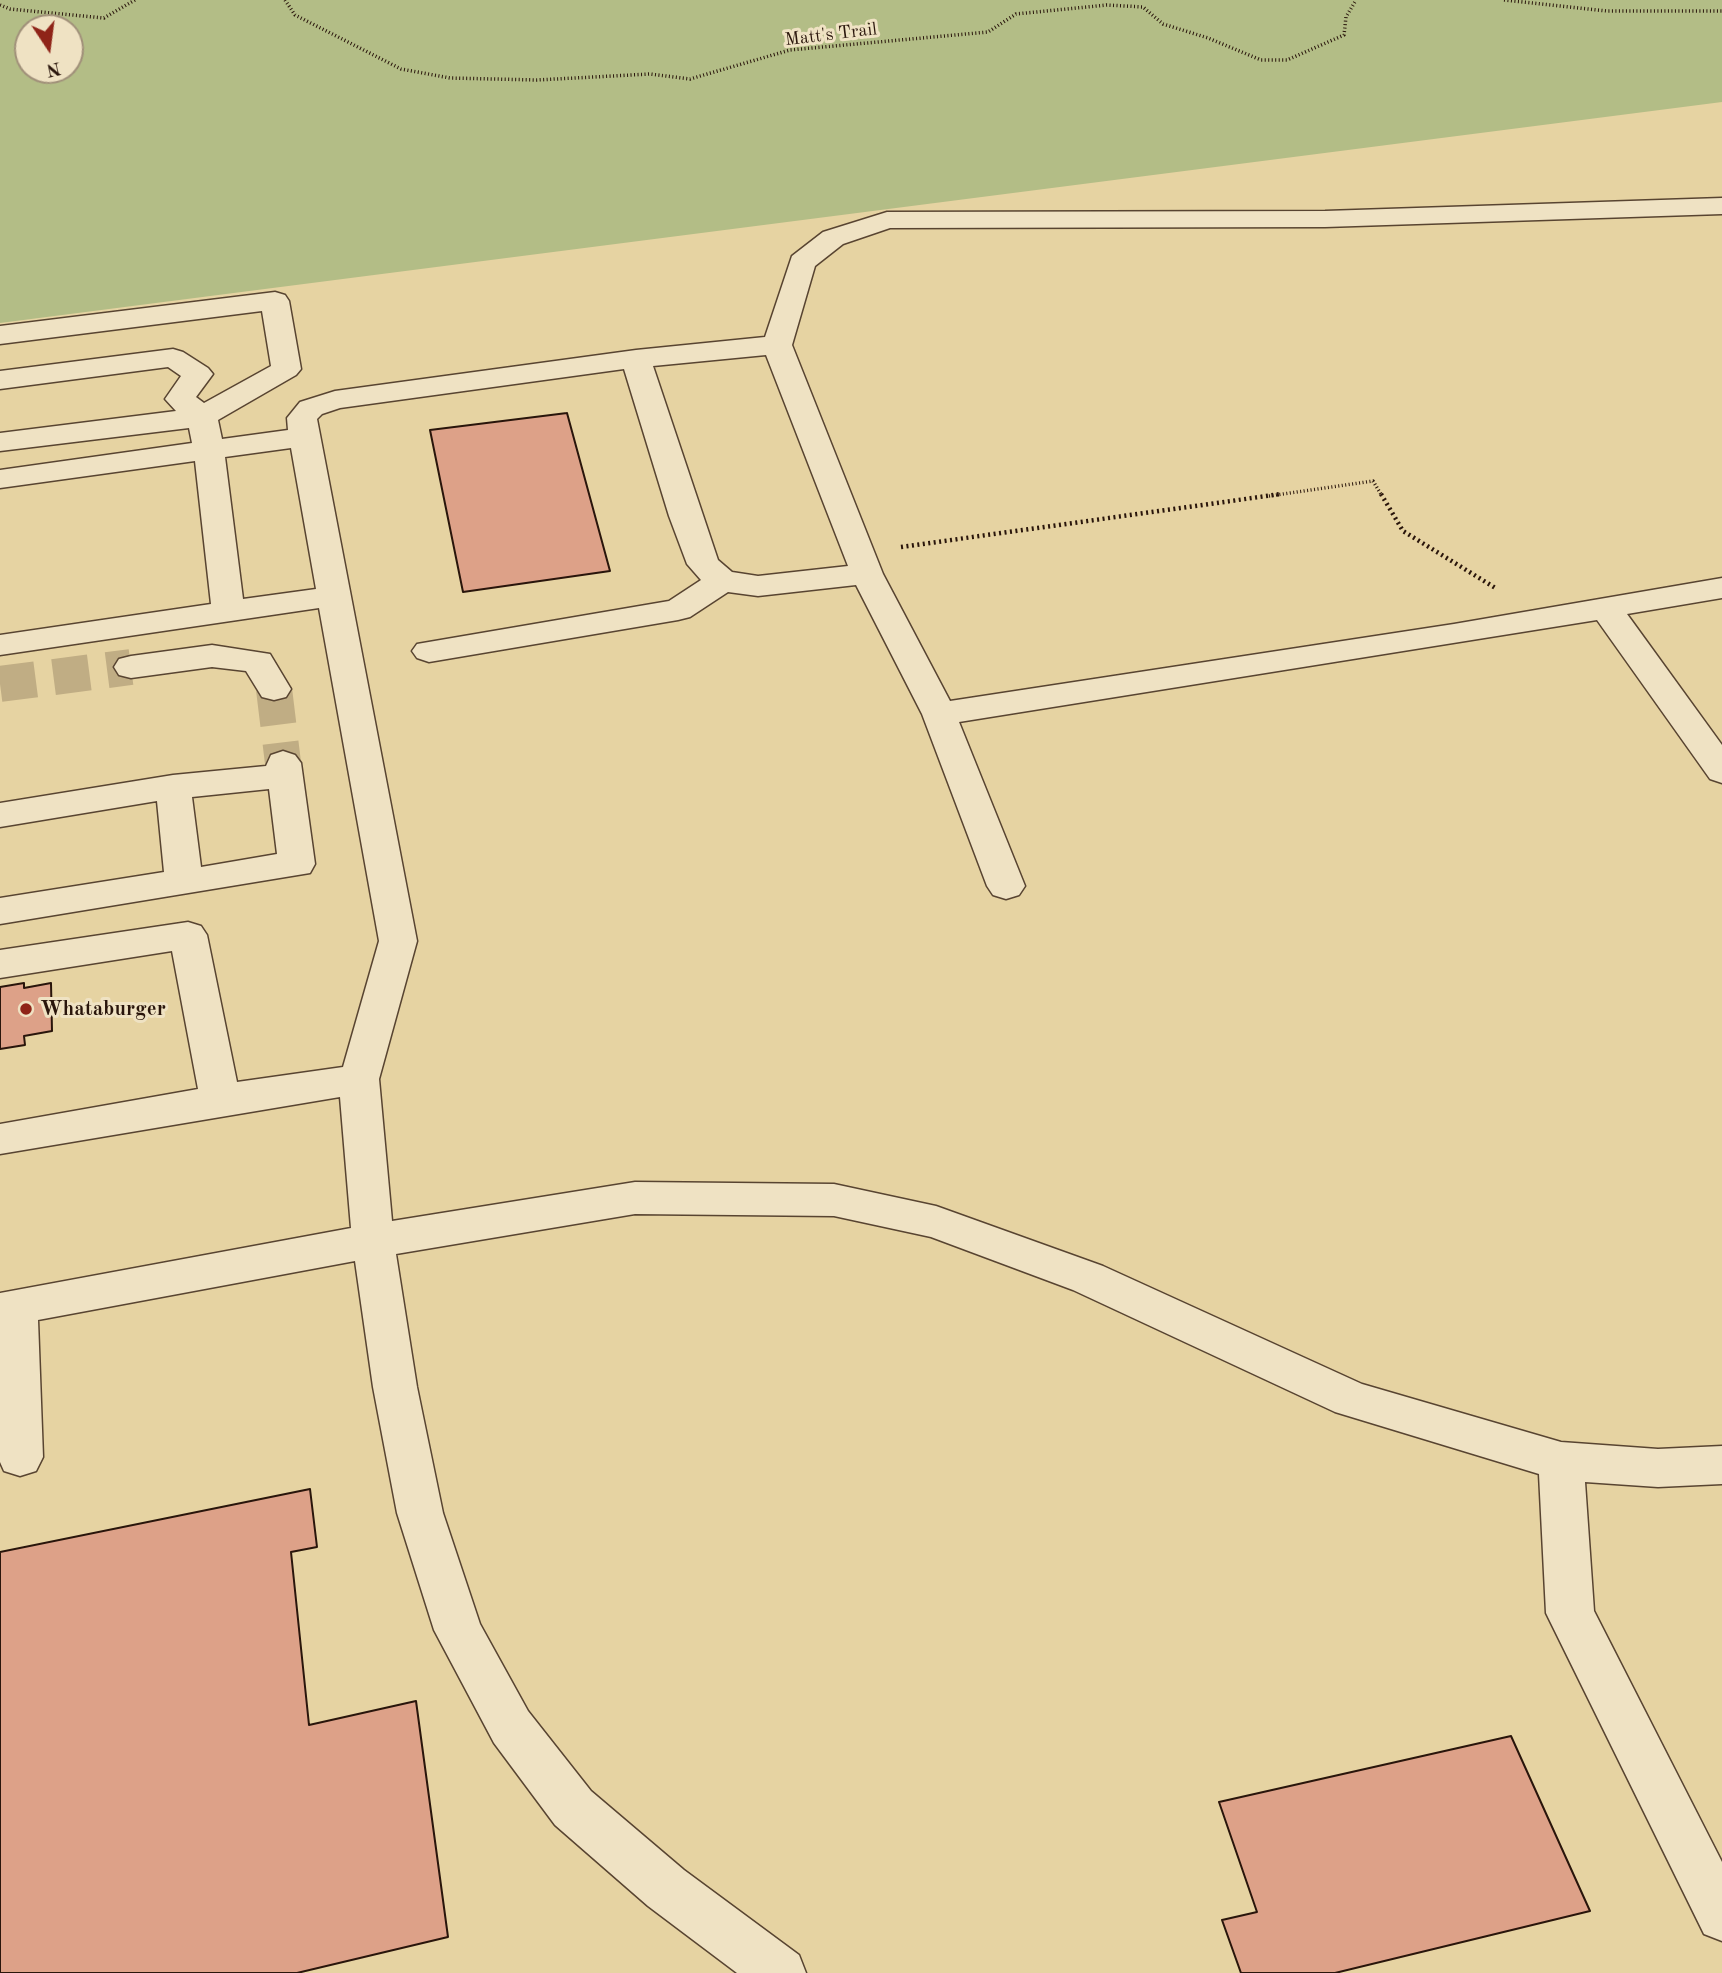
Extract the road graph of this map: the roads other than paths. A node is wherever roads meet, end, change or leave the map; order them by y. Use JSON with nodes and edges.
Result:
{"nodes":[{"id":1,"x":1722,"y":206,"type":"edge"},
{"id":2,"x":0,"y":335,"type":"edge"},
{"id":3,"x":777,"y":345,"type":"junction"},
{"id":4,"x":636,"y":359,"type":"junction"},
{"id":5,"x":0,"y":380,"type":"edge"},
{"id":6,"x":206,"y":433,"type":"junction"},
{"id":7,"x":304,"y":437,"type":"junction"},
{"id":8,"x":0,"y":442,"type":"edge"},
{"id":9,"x":0,"y":480,"type":"edge"},
{"id":10,"x":863,"y":563,"type":"junction"},
{"id":11,"x":722,"y":582,"type":"junction"},
{"id":12,"x":1722,"y":588,"type":"edge"},
{"id":13,"x":336,"y":596,"type":"junction"},
{"id":14,"x":1605,"y":607,"type":"junction"},
{"id":15,"x":228,"y":612,"type":"junction"},
{"id":16,"x":0,"y":645,"type":"edge"},
{"id":17,"x":429,"y":651,"type":"dead end"},
{"id":18,"x":131,"y":667,"type":"tunnel mouth"},
{"id":19,"x":274,"y":689,"type":"tunnel mouth"},
{"id":20,"x":939,"y":715,"type":"junction"},
{"id":21,"x":1722,"y":772,"type":"edge"},
{"id":22,"x":173,"y":787,"type":"junction"},
{"id":23,"x":0,"y":815,"type":"edge"},
{"id":24,"x":184,"y":882,"type":"junction"},
{"id":25,"x":1006,"y":886,"type":"dead end"},
{"id":26,"x":0,"y":911,"type":"edge"},
{"id":27,"x":0,"y":964,"type":"edge"},
{"id":28,"x":359,"y":1079,"type":"junction"},
{"id":29,"x":219,"y":1100,"type":"junction"},
{"id":30,"x":0,"y":1139,"type":"edge"},
{"id":31,"x":373,"y":1241,"type":"junction"},
{"id":32,"x":8,"y":1308,"type":"edge"},
{"id":33,"x":20,"y":1457,"type":"dead end"},
{"id":34,"x":1561,"y":1461,"type":"junction"},
{"id":35,"x":1722,"y":1465,"type":"edge"},
{"id":36,"x":1722,"y":1916,"type":"edge"},
{"id":37,"x":771,"y":1970,"type":"edge"}],
"edges":[{"from":1,"to":3,"type":"street"},
{"from":2,"to":6,"type":"street"},
{"from":3,"to":4,"type":"street"},
{"from":3,"to":10,"type":"street"},
{"from":4,"to":7,"type":"street"},
{"from":4,"to":11,"type":"street"},
{"from":5,"to":6,"type":"street"},
{"from":6,"to":7,"type":"street"},
{"from":6,"to":8,"type":"street"},
{"from":6,"to":9,"type":"street"},
{"from":6,"to":15,"type":"street"},
{"from":7,"to":13,"type":"street"},
{"from":10,"to":11,"type":"street"},
{"from":10,"to":20,"type":"street"},
{"from":11,"to":17,"type":"street"},
{"from":12,"to":14,"type":"street"},
{"from":13,"to":15,"type":"street"},
{"from":13,"to":28,"type":"street"},
{"from":14,"to":20,"type":"street"},
{"from":14,"to":21,"type":"street"},
{"from":15,"to":16,"type":"street"},
{"from":18,"to":19,"type":"street"},
{"from":20,"to":25,"type":"street"},
{"from":22,"to":23,"type":"street"},
{"from":22,"to":24,"type":"street"},
{"from":22,"to":24,"type":"street"},
{"from":24,"to":26,"type":"street"},
{"from":27,"to":29,"type":"street"},
{"from":28,"to":29,"type":"street"},
{"from":28,"to":31,"type":"street"},
{"from":29,"to":30,"type":"street"},
{"from":31,"to":32,"type":"street"},
{"from":31,"to":34,"type":"street"},
{"from":31,"to":37,"type":"street"},
{"from":32,"to":33,"type":"street"},
{"from":34,"to":35,"type":"street"},
{"from":34,"to":36,"type":"street"}]}
